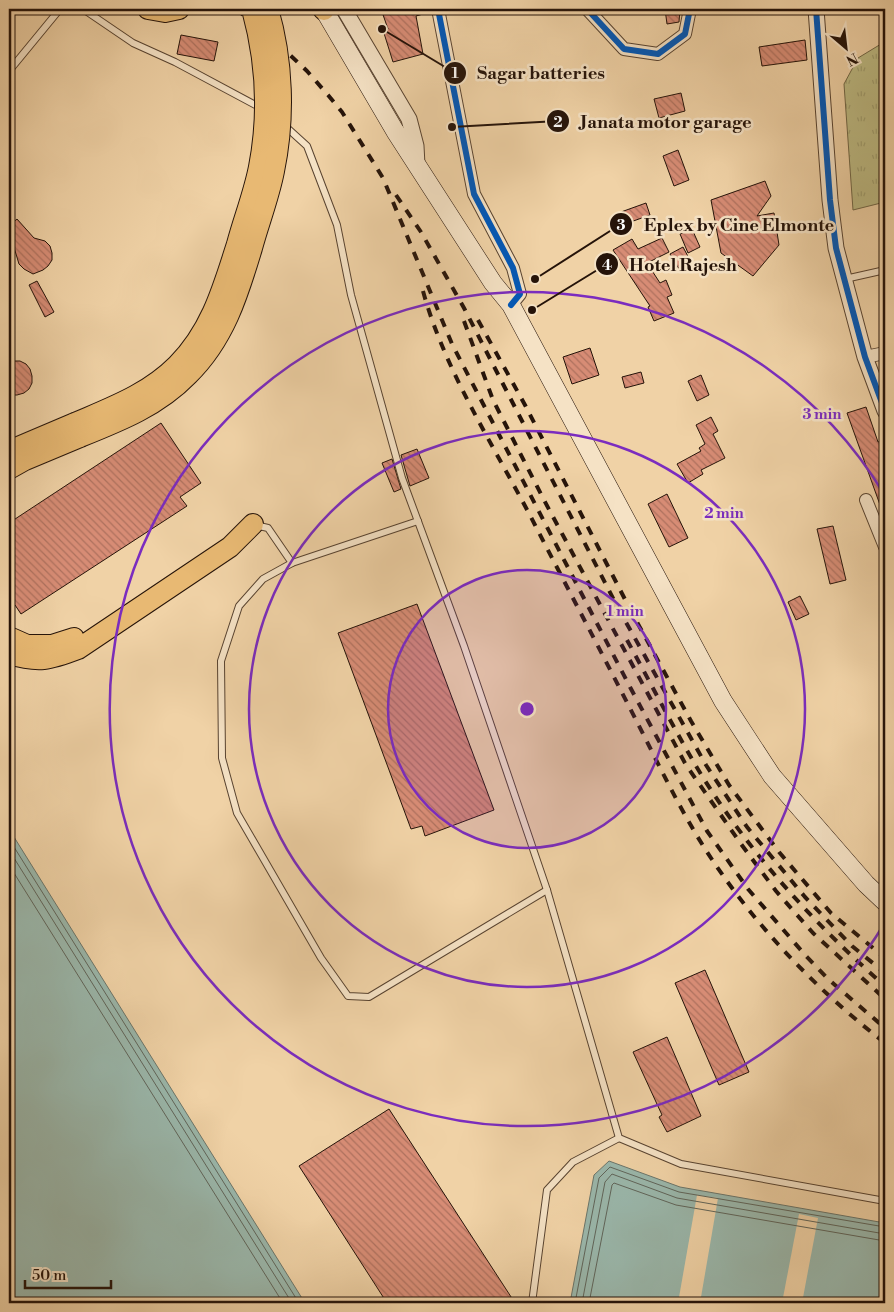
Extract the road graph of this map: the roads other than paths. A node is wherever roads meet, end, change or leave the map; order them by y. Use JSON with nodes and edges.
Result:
{"nodes":[{"id":1,"x":60,"y":9,"type":"edge"},
{"id":2,"x":83,"y":9,"type":"edge"},
{"id":3,"x":148,"y":9,"type":"edge"},
{"id":4,"x":179,"y":9,"type":"edge"},
{"id":5,"x":252,"y":9,"type":"edge"},
{"id":6,"x":268,"y":9,"type":"edge"},
{"id":7,"x":329,"y":9,"type":"edge"},
{"id":8,"x":438,"y":9,"type":"edge"},
{"id":9,"x":587,"y":9,"type":"edge"},
{"id":10,"x":690,"y":9,"type":"edge"},
{"id":11,"x":807,"y":9,"type":"edge"},
{"id":12,"x":816,"y":16,"type":"edge"},
{"id":13,"x":9,"y":71,"type":"edge"},
{"id":14,"x":417,"y":166,"type":"junction"},
{"id":15,"x":885,"y":270,"type":"edge"},
{"id":16,"x":845,"y":279,"type":"junction"},
{"id":17,"x":511,"y":305,"type":"junction"},
{"id":18,"x":885,"y":353,"type":"edge"},
{"id":19,"x":865,"y":357,"type":"junction"},
{"id":20,"x":885,"y":411,"type":"edge"},
{"id":21,"x":78,"y":430,"type":"junction"},
{"id":22,"x":9,"y":451,"type":"edge"},
{"id":23,"x":9,"y":469,"type":"edge"},
{"id":24,"x":866,"y":500,"type":"dead end"},
{"id":25,"x":418,"y":521,"type":"junction"},
{"id":26,"x":253,"y":524,"type":"junction"},
{"id":27,"x":885,"y":547,"type":"edge"},
{"id":28,"x":292,"y":563,"type":"junction"},
{"id":29,"x":9,"y":637,"type":"edge"},
{"id":30,"x":9,"y":654,"type":"edge"},
{"id":31,"x":547,"y":890,"type":"junction"},
{"id":32,"x":885,"y":902,"type":"edge"},
{"id":33,"x":619,"y":1138,"type":"junction"},
{"id":34,"x":885,"y":1202,"type":"edge"},
{"id":35,"x":532,"y":1303,"type":"edge"}],
"edges":[{"from":1,"to":13,"type":"lane"},
{"from":2,"to":25,"type":"lane"},
{"from":3,"to":4,"type":"main road"},
{"from":5,"to":21,"type":"main road","bridge":true},
{"from":6,"to":21,"type":"main road","bridge":true},
{"from":7,"to":14,"type":"main road"},
{"from":7,"to":14,"type":"street"},
{"from":8,"to":17,"type":"street"},
{"from":9,"to":10,"type":"street"},
{"from":11,"to":12,"type":"street"},
{"from":12,"to":16,"type":"street"},
{"from":14,"to":17,"type":"main road"},
{"from":15,"to":16,"type":"lane"},
{"from":16,"to":19,"type":"street"},
{"from":17,"to":32,"type":"main road"},
{"from":18,"to":19,"type":"street"},
{"from":19,"to":20,"type":"street"},
{"from":21,"to":22,"type":"main road"},
{"from":21,"to":23,"type":"main road"},
{"from":24,"to":27,"type":"street"},
{"from":25,"to":28,"type":"lane"},
{"from":25,"to":31,"type":"lane"},
{"from":26,"to":28,"type":"lane"},
{"from":26,"to":29,"type":"main road"},
{"from":26,"to":30,"type":"main road"},
{"from":28,"to":31,"type":"lane"},
{"from":31,"to":33,"type":"lane"},
{"from":33,"to":34,"type":"lane"},
{"from":33,"to":35,"type":"lane"}]}
